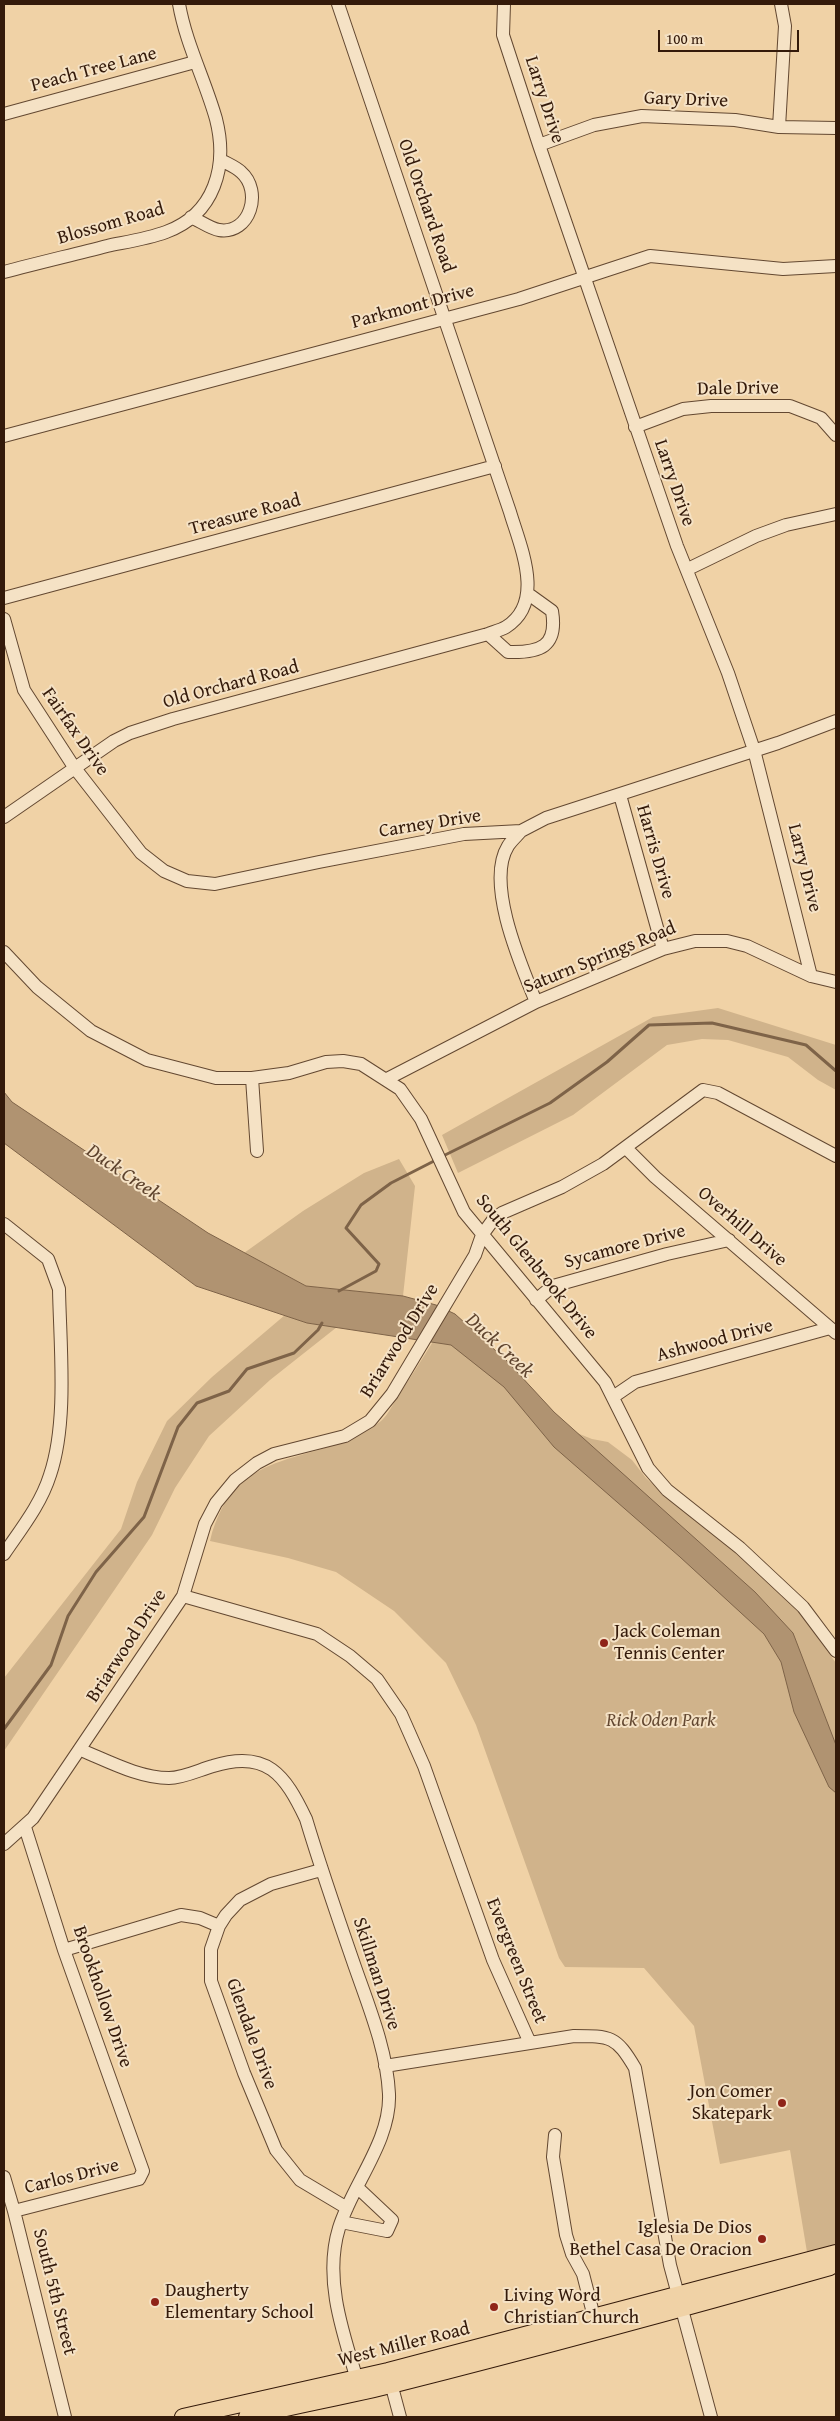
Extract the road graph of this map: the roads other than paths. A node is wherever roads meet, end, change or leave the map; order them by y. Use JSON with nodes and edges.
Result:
{"nodes":[{"id":1,"x":179,"y":4,"type":"edge"},
{"id":2,"x":338,"y":4,"type":"edge"},
{"id":3,"x":504,"y":4,"type":"edge"},
{"id":4,"x":781,"y":4,"type":"edge"},
{"id":5,"x":195,"y":62,"type":"junction"},
{"id":6,"x":4,"y":114,"type":"edge"},
{"id":7,"x":780,"y":127,"type":"junction"},
{"id":8,"x":836,"y":128,"type":"edge"},
{"id":9,"x":539,"y":145,"type":"junction"},
{"id":10,"x":221,"y":160,"type":"junction"},
{"id":11,"x":191,"y":217,"type":"junction"},
{"id":12,"x":836,"y":266,"type":"edge"},
{"id":13,"x":4,"y":272,"type":"edge"},
{"id":14,"x":584,"y":276,"type":"junction"},
{"id":15,"x":443,"y":318,"type":"junction"},
{"id":16,"x":635,"y":427,"type":"junction"},
{"id":17,"x":836,"y":435,"type":"edge"},
{"id":18,"x":4,"y":436,"type":"edge"},
{"id":19,"x":494,"y":466,"type":"junction"},
{"id":20,"x":836,"y":514,"type":"edge"},
{"id":21,"x":688,"y":568,"type":"junction"},
{"id":22,"x":527,"y":592,"type":"junction"},
{"id":23,"x":4,"y":598,"type":"edge"},
{"id":24,"x":4,"y":619,"type":"edge"},
{"id":25,"x":488,"y":634,"type":"junction"},
{"id":26,"x":836,"y":721,"type":"edge"},
{"id":27,"x":754,"y":750,"type":"junction"},
{"id":28,"x":74,"y":767,"type":"junction"},
{"id":29,"x":620,"y":795,"type":"junction"},
{"id":30,"x":4,"y":817,"type":"edge"},
{"id":31,"x":521,"y":832,"type":"junction"},
{"id":32,"x":141,"y":853,"type":"joint"},
{"id":33,"x":663,"y":949,"type":"junction"},
{"id":34,"x":4,"y":952,"type":"edge"},
{"id":35,"x":811,"y":976,"type":"junction"},
{"id":36,"x":836,"y":982,"type":"edge"},
{"id":37,"x":536,"y":1002,"type":"junction"},
{"id":38,"x":252,"y":1078,"type":"junction"},
{"id":39,"x":387,"y":1079,"type":"junction"},
{"id":40,"x":626,"y":1148,"type":"junction"},
{"id":41,"x":257,"y":1151,"type":"dead end"},
{"id":42,"x":836,"y":1156,"type":"edge"},
{"id":43,"x":4,"y":1224,"type":"edge"},
{"id":44,"x":482,"y":1235,"type":"junction"},
{"id":45,"x":729,"y":1240,"type":"junction"},
{"id":46,"x":536,"y":1300,"type":"junction"},
{"id":47,"x":833,"y":1330,"type":"edge"},
{"id":48,"x":613,"y":1397,"type":"junction"},
{"id":49,"x":4,"y":1554,"type":"edge"},
{"id":50,"x":183,"y":1596,"type":"junction"},
{"id":51,"x":836,"y":1651,"type":"edge"},
{"id":52,"x":81,"y":1750,"type":"junction"},
{"id":53,"x":25,"y":1827,"type":"junction"},
{"id":54,"x":4,"y":1844,"type":"edge"},
{"id":55,"x":321,"y":1870,"type":"junction"},
{"id":56,"x":220,"y":1926,"type":"junction"},
{"id":57,"x":64,"y":1950,"type":"junction"},
{"id":58,"x":530,"y":2043,"type":"junction"},
{"id":59,"x":385,"y":2066,"type":"junction"},
{"id":60,"x":555,"y":2135,"type":"dead end"},
{"id":61,"x":4,"y":2177,"type":"edge"},
{"id":62,"x":140,"y":2179,"type":"joint"},
{"id":63,"x":358,"y":2188,"type":"junction"},
{"id":64,"x":347,"y":2208,"type":"junction"},
{"id":65,"x":14,"y":2211,"type":"junction"},
{"id":66,"x":341,"y":2222,"type":"junction"},
{"id":67,"x":836,"y":2254,"type":"edge"},
{"id":68,"x":836,"y":2265,"type":"edge"},
{"id":69,"x":681,"y":2303,"type":"junction"},
{"id":70,"x":594,"y":2317,"type":"junction"},
{"id":71,"x":390,"y":2378,"type":"junction"},
{"id":72,"x":359,"y":2384,"type":"junction"},
{"id":73,"x":65,"y":2417,"type":"edge"},
{"id":74,"x":183,"y":2417,"type":"edge"},
{"id":75,"x":247,"y":2417,"type":"edge"},
{"id":76,"x":400,"y":2417,"type":"edge"},
{"id":77,"x":711,"y":2417,"type":"edge"}],
"edges":[{"from":1,"to":5,"type":"street","name":"Blossom Road"},
{"from":2,"to":15,"type":"street","name":"Old Orchard Road"},
{"from":3,"to":9,"type":"street","name":"Larry Drive"},
{"from":4,"to":7,"type":"street"},
{"from":5,"to":6,"type":"street","name":"Peach Tree Lane"},
{"from":5,"to":10,"type":"street","name":"Blossom Road"},
{"from":7,"to":8,"type":"street","name":"Gary Drive"},
{"from":7,"to":9,"type":"street","name":"Gary Drive"},
{"from":9,"to":14,"type":"street","name":"Larry Drive"},
{"from":10,"to":11,"type":"street","name":"Blossom Road"},
{"from":10,"to":11,"type":"street"},
{"from":11,"to":13,"type":"street","name":"Blossom Road"},
{"from":12,"to":14,"type":"street","name":"Parkmont Drive"},
{"from":14,"to":15,"type":"street","name":"Parkmont Drive"},
{"from":14,"to":16,"type":"street","name":"Larry Drive"},
{"from":15,"to":18,"type":"street","name":"Parkmont Drive"},
{"from":15,"to":19,"type":"street","name":"Old Orchard Road"},
{"from":16,"to":17,"type":"street","name":"Dale Drive"},
{"from":16,"to":21,"type":"street","name":"Larry Drive"},
{"from":19,"to":22,"type":"street","name":"Old Orchard Road"},
{"from":19,"to":23,"type":"street","name":"Treasure Road"},
{"from":20,"to":21,"type":"street"},
{"from":21,"to":27,"type":"street","name":"Larry Drive"},
{"from":22,"to":25,"type":"street","name":"Old Orchard Road"},
{"from":22,"to":25,"type":"street"},
{"from":24,"to":28,"type":"street","name":"Fairfax Drive"},
{"from":25,"to":28,"type":"street","name":"Old Orchard Road"},
{"from":26,"to":27,"type":"street","name":"Carney Drive"},
{"from":27,"to":29,"type":"street","name":"Carney Drive"},
{"from":27,"to":35,"type":"street","name":"Larry Drive"},
{"from":28,"to":30,"type":"street","name":"Old Orchard Road"},
{"from":28,"to":32,"type":"street","name":"Fairfax Drive"},
{"from":29,"to":31,"type":"street","name":"Carney Drive"},
{"from":29,"to":33,"type":"street","name":"Harris Drive"},
{"from":31,"to":32,"type":"street","name":"Carney Drive"},
{"from":31,"to":37,"type":"street"},
{"from":33,"to":35,"type":"street","name":"Saturn Springs Road"},
{"from":33,"to":37,"type":"street","name":"Saturn Springs Road"},
{"from":34,"to":38,"type":"street","name":"South Glenbrook Drive"},
{"from":35,"to":36,"type":"street","name":"Saturn Springs Road"},
{"from":37,"to":39,"type":"street","name":"Saturn Springs Road"},
{"from":38,"to":39,"type":"street","name":"South Glenbrook Drive"},
{"from":38,"to":41,"type":"street"},
{"from":39,"to":44,"type":"street","name":"South Glenbrook Drive"},
{"from":40,"to":42,"type":"street","name":"Briarwood Drive"},
{"from":40,"to":44,"type":"street","name":"Briarwood Drive"},
{"from":40,"to":45,"type":"street","name":"Overhill Drive"},
{"from":43,"to":49,"type":"street"},
{"from":44,"to":46,"type":"street","name":"South Glenbrook Drive"},
{"from":44,"to":50,"type":"street","name":"Briarwood Drive"},
{"from":45,"to":46,"type":"street","name":"Sycamore Drive"},
{"from":45,"to":47,"type":"street","name":"Overhill Drive"},
{"from":46,"to":48,"type":"street","name":"South Glenbrook Drive"},
{"from":47,"to":48,"type":"street","name":"Ashwood Drive"},
{"from":48,"to":51,"type":"street","name":"South Glenbrook Drive"},
{"from":50,"to":52,"type":"street","name":"Briarwood Drive"},
{"from":50,"to":58,"type":"street","name":"Evergreen Street"},
{"from":52,"to":53,"type":"street","name":"Briarwood Drive"},
{"from":52,"to":55,"type":"street","name":"Skillman Drive"},
{"from":53,"to":54,"type":"street","name":"Briarwood Drive"},
{"from":53,"to":57,"type":"street","name":"Brookhollow Drive"},
{"from":55,"to":56,"type":"street","name":"Glendale Drive"},
{"from":55,"to":59,"type":"street","name":"Skillman Drive"},
{"from":56,"to":57,"type":"street"},
{"from":56,"to":64,"type":"street","name":"Glendale Drive"},
{"from":57,"to":62,"type":"street","name":"Brookhollow Drive"},
{"from":58,"to":59,"type":"street"},
{"from":58,"to":69,"type":"street","name":"Evergreen Street"},
{"from":59,"to":63,"type":"street","name":"Skillman Drive"},
{"from":60,"to":70,"type":"street"},
{"from":61,"to":65,"type":"street","name":"South 5th Street"},
{"from":62,"to":65,"type":"street","name":"Carlos Drive"},
{"from":63,"to":64,"type":"street","name":"Skillman Drive"},
{"from":63,"to":66,"type":"street"},
{"from":64,"to":66,"type":"street","name":"Skillman Drive"},
{"from":65,"to":73,"type":"street","name":"South 5th Street"},
{"from":66,"to":72,"type":"street","name":"Skillman Drive"},
{"from":67,"to":69,"type":"main road","name":"West Miller Road"},
{"from":68,"to":69,"type":"main road","name":"West Miller Road"},
{"from":69,"to":70,"type":"main road","name":"West Miller Road"},
{"from":69,"to":71,"type":"main road","name":"West Miller Road"},
{"from":69,"to":77,"type":"street","name":"Evergreen Street"},
{"from":70,"to":71,"type":"main road","name":"West Miller Road"},
{"from":71,"to":72,"type":"main road","name":"West Miller Road"},
{"from":71,"to":76,"type":"street"},
{"from":72,"to":74,"type":"main road","name":"West Miller Road"},
{"from":72,"to":75,"type":"main road","name":"West Miller Road"}]}
